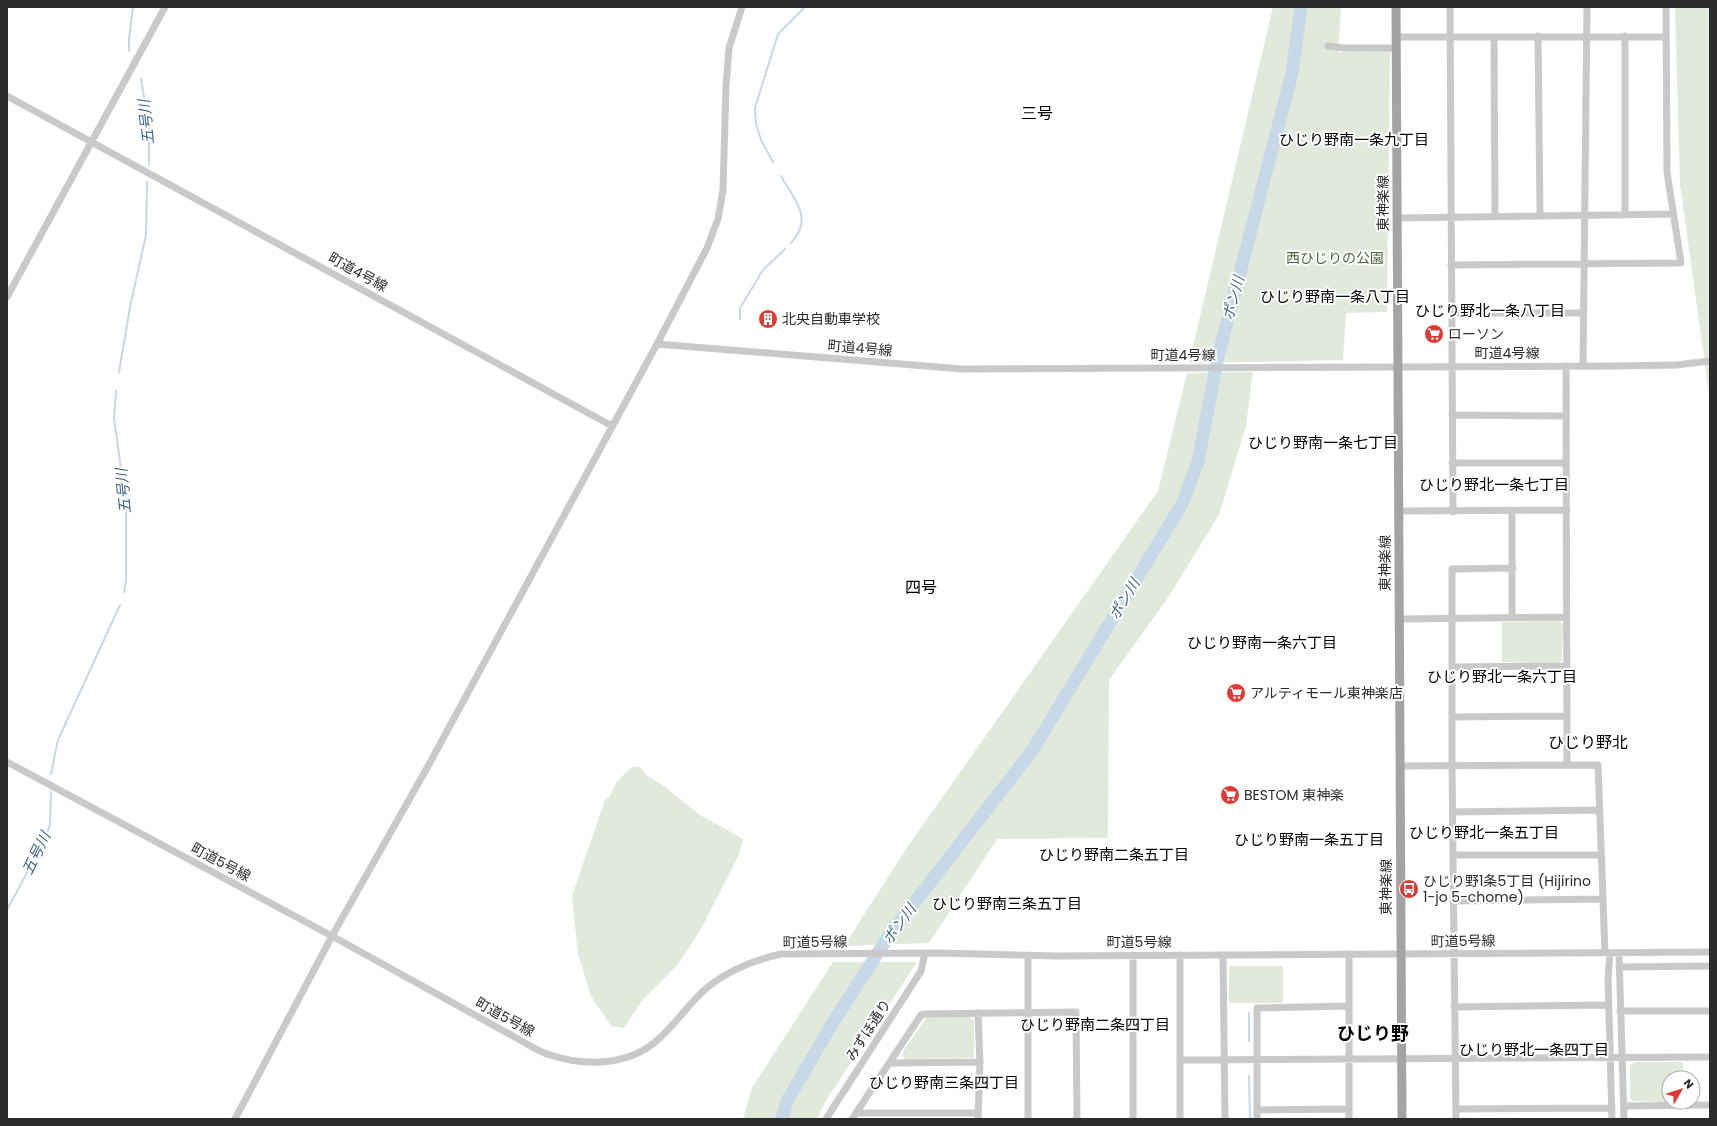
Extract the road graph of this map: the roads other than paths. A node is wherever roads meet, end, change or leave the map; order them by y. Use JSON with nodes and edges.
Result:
{"nodes":[{"id":1,"x":165,"y":7,"type":"edge"},
{"id":2,"x":742,"y":7,"type":"edge"},
{"id":3,"x":1396,"y":7,"type":"edge"},
{"id":4,"x":1450,"y":7,"type":"edge"},
{"id":5,"x":1587,"y":7,"type":"edge"},
{"id":6,"x":1666,"y":7,"type":"edge"},
{"id":7,"x":1538,"y":36,"type":"junction"},
{"id":8,"x":1625,"y":36,"type":"junction"},
{"id":9,"x":1396,"y":37,"type":"junction"},
{"id":10,"x":1451,"y":37,"type":"junction"},
{"id":11,"x":1494,"y":37,"type":"junction"},
{"id":12,"x":1586,"y":37,"type":"junction"},
{"id":13,"x":1666,"y":37,"type":"junction"},
{"id":14,"x":1328,"y":46,"type":"dead end"},
{"id":15,"x":1396,"y":48,"type":"junction"},
{"id":16,"x":7,"y":96,"type":"edge"},
{"id":17,"x":92,"y":142,"type":"junction"},
{"id":18,"x":1673,"y":214,"type":"junction"},
{"id":19,"x":1540,"y":215,"type":"junction"},
{"id":20,"x":1451,"y":216,"type":"junction"},
{"id":21,"x":1495,"y":216,"type":"junction"},
{"id":22,"x":1584,"y":216,"type":"junction"},
{"id":23,"x":1625,"y":216,"type":"junction"},
{"id":24,"x":1397,"y":218,"type":"junction"},
{"id":25,"x":1584,"y":264,"type":"junction"},
{"id":26,"x":1450,"y":265,"type":"junction"},
{"id":27,"x":7,"y":297,"type":"edge"},
{"id":28,"x":1583,"y":313,"type":"junction"},
{"id":29,"x":1451,"y":314,"type":"junction"},
{"id":30,"x":657,"y":344,"type":"junction"},
{"id":31,"x":1710,"y":361,"type":"edge"},
{"id":32,"x":1566,"y":366,"type":"junction"},
{"id":33,"x":1583,"y":366,"type":"junction"},
{"id":34,"x":1398,"y":367,"type":"junction"},
{"id":35,"x":1452,"y":367,"type":"junction"},
{"id":36,"x":1452,"y":415,"type":"junction"},
{"id":37,"x":1566,"y":416,"type":"junction"},
{"id":38,"x":612,"y":426,"type":"junction"},
{"id":39,"x":1452,"y":463,"type":"junction"},
{"id":40,"x":1566,"y":463,"type":"junction"},
{"id":41,"x":1566,"y":510,"type":"junction"},
{"id":42,"x":1399,"y":511,"type":"junction"},
{"id":43,"x":1512,"y":511,"type":"junction"},
{"id":44,"x":1452,"y":512,"type":"junction"},
{"id":45,"x":1512,"y":568,"type":"junction"},
{"id":46,"x":1512,"y":617,"type":"junction"},
{"id":47,"x":1566,"y":617,"type":"junction"},
{"id":48,"x":1452,"y":618,"type":"junction"},
{"id":49,"x":1399,"y":619,"type":"junction"},
{"id":50,"x":1567,"y":666,"type":"junction"},
{"id":51,"x":1452,"y":667,"type":"junction"},
{"id":52,"x":1567,"y":716,"type":"junction"},
{"id":53,"x":1452,"y":717,"type":"junction"},
{"id":54,"x":7,"y":762,"type":"edge"},
{"id":55,"x":1567,"y":765,"type":"junction"},
{"id":56,"x":1400,"y":766,"type":"junction"},
{"id":57,"x":1452,"y":766,"type":"junction"},
{"id":58,"x":1600,"y":810,"type":"junction"},
{"id":59,"x":1453,"y":812,"type":"junction"},
{"id":60,"x":1453,"y":855,"type":"junction"},
{"id":61,"x":1601,"y":855,"type":"junction"},
{"id":62,"x":1604,"y":899,"type":"junction"},
{"id":63,"x":1453,"y":901,"type":"junction"},
{"id":64,"x":332,"y":936,"type":"junction"},
{"id":65,"x":1710,"y":952,"type":"edge"},
{"id":66,"x":1608,"y":953,"type":"junction"},
{"id":67,"x":1618,"y":953,"type":"junction"},
{"id":68,"x":925,"y":954,"type":"junction"},
{"id":69,"x":1348,"y":954,"type":"junction"},
{"id":70,"x":1400,"y":954,"type":"junction"},
{"id":71,"x":1454,"y":954,"type":"junction"},
{"id":72,"x":1133,"y":955,"type":"junction"},
{"id":73,"x":1180,"y":955,"type":"junction"},
{"id":74,"x":1223,"y":955,"type":"junction"},
{"id":75,"x":1028,"y":956,"type":"junction"},
{"id":76,"x":1710,"y":966,"type":"edge"},
{"id":77,"x":1619,"y":967,"type":"junction"},
{"id":78,"x":1349,"y":1006,"type":"junction"},
{"id":79,"x":1454,"y":1006,"type":"junction"},
{"id":80,"x":1609,"y":1006,"type":"junction"},
{"id":81,"x":1620,"y":1011,"type":"junction"},
{"id":82,"x":1710,"y":1011,"type":"edge"},
{"id":83,"x":1028,"y":1012,"type":"junction"},
{"id":84,"x":978,"y":1013,"type":"junction"},
{"id":85,"x":1454,"y":1057,"type":"junction"},
{"id":86,"x":1610,"y":1057,"type":"junction"},
{"id":87,"x":1710,"y":1057,"type":"edge"},
{"id":88,"x":1349,"y":1058,"type":"junction"},
{"id":89,"x":1402,"y":1058,"type":"junction"},
{"id":90,"x":1621,"y":1058,"type":"junction"},
{"id":91,"x":1224,"y":1059,"type":"junction"},
{"id":92,"x":1257,"y":1059,"type":"junction"},
{"id":93,"x":1180,"y":1060,"type":"junction"},
{"id":94,"x":980,"y":1062,"type":"junction"},
{"id":95,"x":890,"y":1063,"type":"junction"},
{"id":96,"x":1710,"y":1105,"type":"edge"},
{"id":97,"x":1624,"y":1106,"type":"junction"},
{"id":98,"x":1612,"y":1108,"type":"junction"},
{"id":99,"x":1349,"y":1109,"type":"junction"},
{"id":100,"x":1456,"y":1109,"type":"junction"},
{"id":101,"x":1257,"y":1110,"type":"junction"},
{"id":102,"x":854,"y":1116,"type":"edge"},
{"id":103,"x":978,"y":1116,"type":"edge"},
{"id":104,"x":235,"y":1119,"type":"edge"},
{"id":105,"x":826,"y":1119,"type":"edge"},
{"id":106,"x":1028,"y":1119,"type":"edge"},
{"id":107,"x":1077,"y":1119,"type":"edge"},
{"id":108,"x":1133,"y":1119,"type":"edge"},
{"id":109,"x":1180,"y":1119,"type":"edge"},
{"id":110,"x":1224,"y":1119,"type":"edge"},
{"id":111,"x":1257,"y":1119,"type":"edge"},
{"id":112,"x":1349,"y":1119,"type":"edge"},
{"id":113,"x":1402,"y":1119,"type":"edge"},
{"id":114,"x":1456,"y":1119,"type":"edge"},
{"id":115,"x":1612,"y":1119,"type":"edge"},
{"id":116,"x":1624,"y":1119,"type":"edge"}],
"edges":[{"from":1,"to":17,"type":"street"},
{"from":2,"to":30,"type":"street"},
{"from":3,"to":9,"type":"main road","name":"東神楽線"},
{"from":4,"to":10,"type":"street"},
{"from":5,"to":12,"type":"street"},
{"from":6,"to":13,"type":"street"},
{"from":7,"to":11,"type":"street"},
{"from":7,"to":12,"type":"street"},
{"from":7,"to":19,"type":"street"},
{"from":8,"to":12,"type":"street"},
{"from":8,"to":13,"type":"street"},
{"from":8,"to":23,"type":"street"},
{"from":9,"to":10,"type":"street"},
{"from":9,"to":15,"type":"main road","name":"東神楽線"},
{"from":10,"to":11,"type":"street"},
{"from":10,"to":20,"type":"street"},
{"from":11,"to":21,"type":"street"},
{"from":12,"to":22,"type":"street"},
{"from":13,"to":18,"type":"street"},
{"from":14,"to":15,"type":"street"},
{"from":15,"to":24,"type":"main road","name":"東神楽線"},
{"from":16,"to":17,"type":"street","name":"町道4号線"},
{"from":17,"to":27,"type":"street"},
{"from":17,"to":38,"type":"street","name":"町道4号線"},
{"from":18,"to":23,"type":"street"},
{"from":18,"to":25,"type":"street"},
{"from":19,"to":21,"type":"street"},
{"from":19,"to":22,"type":"street"},
{"from":20,"to":21,"type":"street"},
{"from":20,"to":24,"type":"street"},
{"from":20,"to":26,"type":"street"},
{"from":22,"to":23,"type":"street"},
{"from":22,"to":25,"type":"street"},
{"from":24,"to":34,"type":"main road","name":"東神楽線"},
{"from":25,"to":26,"type":"street"},
{"from":25,"to":28,"type":"street"},
{"from":26,"to":29,"type":"street"},
{"from":28,"to":29,"type":"street"},
{"from":28,"to":33,"type":"street"},
{"from":29,"to":35,"type":"street"},
{"from":30,"to":34,"type":"street","name":"町道4号線"},
{"from":30,"to":38,"type":"street"},
{"from":31,"to":33,"type":"street","name":"町道4号線"},
{"from":32,"to":33,"type":"street","name":"町道4号線"},
{"from":32,"to":35,"type":"street","name":"町道4号線"},
{"from":32,"to":37,"type":"street"},
{"from":34,"to":35,"type":"street","name":"町道4号線"},
{"from":34,"to":42,"type":"main road","name":"東神楽線"},
{"from":35,"to":36,"type":"street"},
{"from":36,"to":37,"type":"street"},
{"from":36,"to":39,"type":"street"},
{"from":37,"to":40,"type":"street"},
{"from":38,"to":64,"type":"street"},
{"from":39,"to":40,"type":"street"},
{"from":39,"to":44,"type":"street"},
{"from":40,"to":41,"type":"street"},
{"from":41,"to":43,"type":"street"},
{"from":41,"to":47,"type":"street"},
{"from":42,"to":44,"type":"street"},
{"from":42,"to":49,"type":"main road","name":"東神楽線"},
{"from":43,"to":44,"type":"street"},
{"from":43,"to":45,"type":"street"},
{"from":45,"to":46,"type":"street"},
{"from":45,"to":48,"type":"street"},
{"from":46,"to":47,"type":"street"},
{"from":46,"to":48,"type":"street"},
{"from":47,"to":50,"type":"street"},
{"from":48,"to":49,"type":"street"},
{"from":48,"to":51,"type":"street"},
{"from":49,"to":56,"type":"main road","name":"東神楽線"},
{"from":50,"to":51,"type":"street"},
{"from":50,"to":52,"type":"street"},
{"from":51,"to":53,"type":"street"},
{"from":52,"to":53,"type":"street"},
{"from":52,"to":55,"type":"street"},
{"from":53,"to":57,"type":"street"},
{"from":54,"to":64,"type":"street","name":"町道5号線"},
{"from":55,"to":57,"type":"street"},
{"from":55,"to":58,"type":"street"},
{"from":56,"to":57,"type":"street"},
{"from":56,"to":70,"type":"main road","name":"東神楽線"},
{"from":57,"to":59,"type":"street"},
{"from":58,"to":59,"type":"street"},
{"from":58,"to":61,"type":"street"},
{"from":59,"to":60,"type":"street"},
{"from":60,"to":61,"type":"street"},
{"from":60,"to":63,"type":"street"},
{"from":61,"to":62,"type":"street"},
{"from":62,"to":63,"type":"street"},
{"from":62,"to":66,"type":"street"},
{"from":63,"to":71,"type":"street"},
{"from":64,"to":68,"type":"street","name":"町道5号線"},
{"from":64,"to":104,"type":"street"},
{"from":65,"to":67,"type":"street","name":"町道5号線"},
{"from":66,"to":67,"type":"street","name":"町道5号線"},
{"from":66,"to":71,"type":"street","name":"町道5号線"},
{"from":66,"to":80,"type":"street"},
{"from":67,"to":77,"type":"street"},
{"from":68,"to":75,"type":"street","name":"町道5号線"},
{"from":68,"to":105,"type":"street","name":"みずほ通り"},
{"from":69,"to":70,"type":"street","name":"町道5号線"},
{"from":69,"to":74,"type":"street","name":"町道5号線"},
{"from":69,"to":78,"type":"street"},
{"from":70,"to":71,"type":"street","name":"町道5号線"},
{"from":70,"to":89,"type":"main road","name":"東神楽線"},
{"from":71,"to":79,"type":"street"},
{"from":72,"to":73,"type":"street","name":"町道5号線"},
{"from":72,"to":75,"type":"street","name":"町道5号線"},
{"from":72,"to":108,"type":"street"},
{"from":73,"to":74,"type":"street","name":"町道5号線"},
{"from":73,"to":93,"type":"street"},
{"from":74,"to":91,"type":"street"},
{"from":75,"to":83,"type":"street"},
{"from":76,"to":77,"type":"street"},
{"from":77,"to":81,"type":"street"},
{"from":78,"to":88,"type":"street"},
{"from":78,"to":92,"type":"street"},
{"from":79,"to":80,"type":"street"},
{"from":79,"to":85,"type":"street"},
{"from":80,"to":86,"type":"street"},
{"from":81,"to":82,"type":"street"},
{"from":81,"to":90,"type":"street"},
{"from":83,"to":84,"type":"street"},
{"from":83,"to":106,"type":"street"},
{"from":83,"to":107,"type":"street"},
{"from":84,"to":94,"type":"street"},
{"from":84,"to":95,"type":"street"},
{"from":85,"to":86,"type":"street"},
{"from":85,"to":89,"type":"street"},
{"from":85,"to":100,"type":"street"},
{"from":86,"to":90,"type":"street"},
{"from":86,"to":98,"type":"street"},
{"from":87,"to":90,"type":"street"},
{"from":88,"to":89,"type":"street"},
{"from":88,"to":92,"type":"street"},
{"from":88,"to":99,"type":"street"},
{"from":89,"to":113,"type":"main road","name":"東神楽線"},
{"from":90,"to":97,"type":"street"},
{"from":91,"to":92,"type":"street"},
{"from":91,"to":93,"type":"street"},
{"from":91,"to":110,"type":"street"},
{"from":92,"to":101,"type":"street"},
{"from":93,"to":109,"type":"street"},
{"from":94,"to":95,"type":"street"},
{"from":94,"to":103,"type":"street"},
{"from":95,"to":102,"type":"street"},
{"from":96,"to":97,"type":"street"},
{"from":97,"to":116,"type":"street"},
{"from":98,"to":100,"type":"street"},
{"from":98,"to":115,"type":"street"},
{"from":99,"to":101,"type":"street"},
{"from":99,"to":112,"type":"street"},
{"from":100,"to":114,"type":"street"},
{"from":101,"to":111,"type":"street"},
{"from":102,"to":103,"type":"street"}]}
